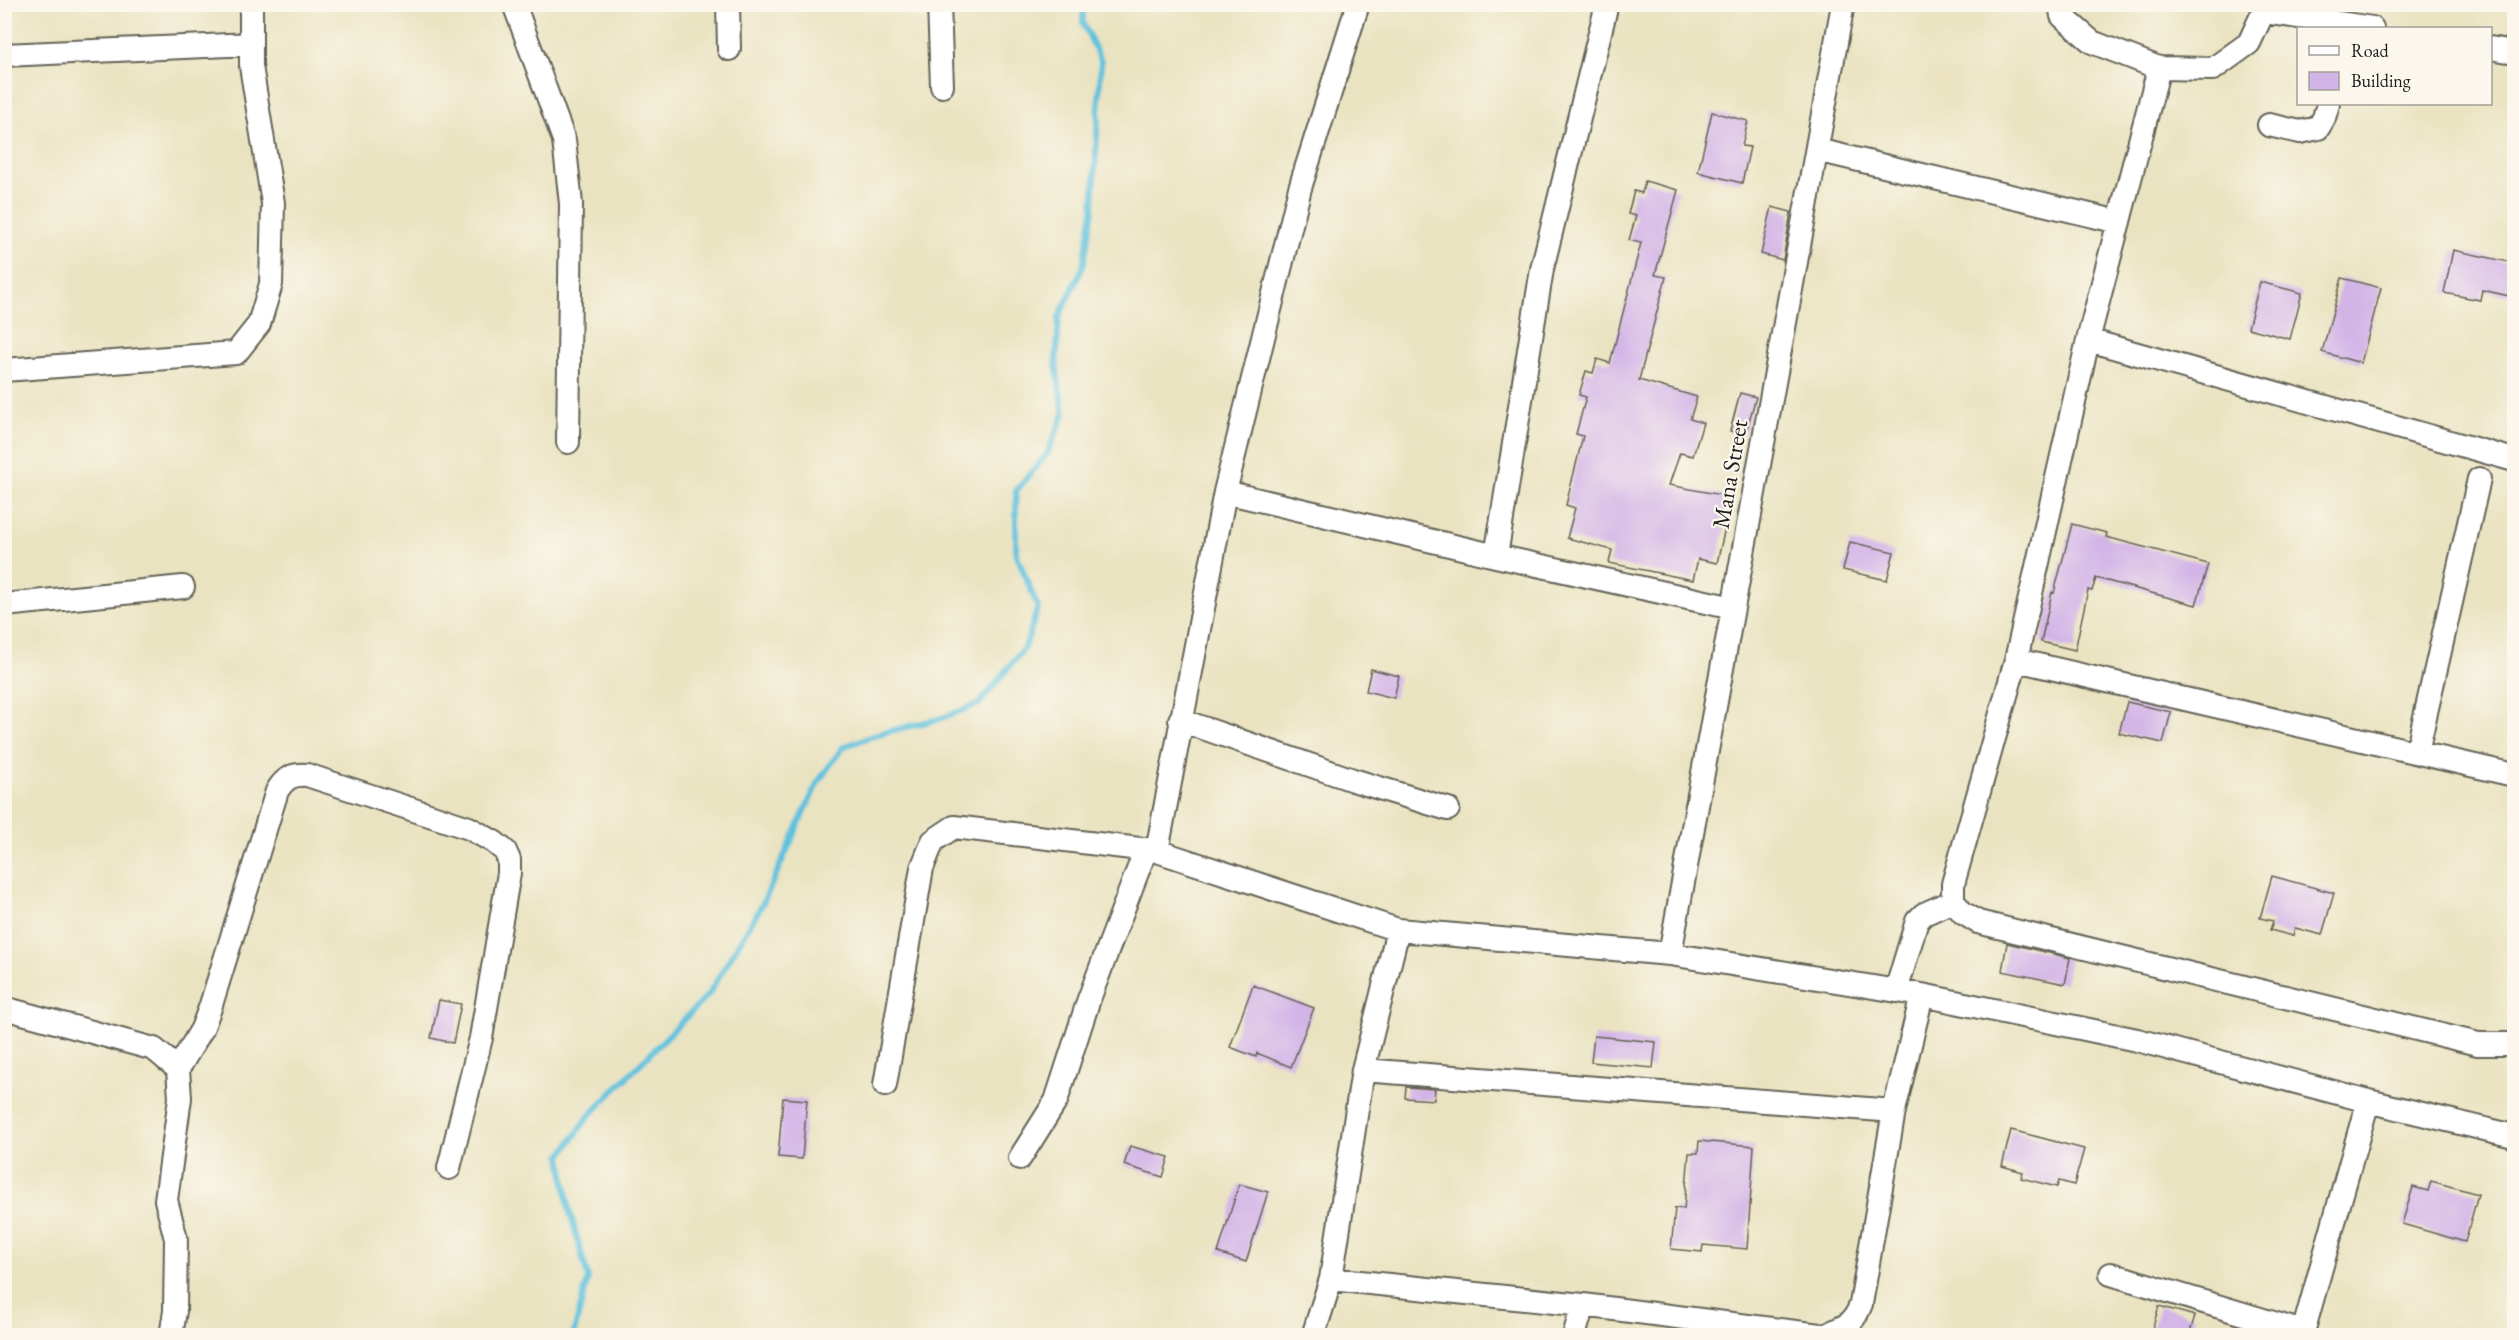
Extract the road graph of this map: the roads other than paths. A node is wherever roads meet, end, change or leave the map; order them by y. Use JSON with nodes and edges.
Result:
{"nodes":[{"id":1,"x":251,"y":4,"type":"edge"},
{"id":2,"x":514,"y":4,"type":"edge"},
{"id":3,"x":728,"y":4,"type":"edge"},
{"id":4,"x":939,"y":4,"type":"edge"},
{"id":5,"x":1358,"y":4,"type":"edge"},
{"id":6,"x":1607,"y":4,"type":"edge"},
{"id":7,"x":1843,"y":4,"type":"edge"},
{"id":8,"x":2060,"y":4,"type":"edge"},
{"id":9,"x":2266,"y":8,"type":"edge"},
{"id":10,"x":2347,"y":27,"type":"edge"},
{"id":11,"x":251,"y":44,"type":"junction"},
{"id":12,"x":2492,"y":48,"type":"edge"},
{"id":13,"x":729,"y":49,"type":"dead end"},
{"id":14,"x":2514,"y":52,"type":"edge"},
{"id":15,"x":4,"y":55,"type":"edge"},
{"id":16,"x":2159,"y":68,"type":"junction"},
{"id":17,"x":942,"y":86,"type":"dead end"},
{"id":18,"x":2328,"y":105,"type":"edge"},
{"id":19,"x":2269,"y":124,"type":"dead end"},
{"id":20,"x":1817,"y":150,"type":"junction"},
{"id":21,"x":2119,"y":222,"type":"junction"},
{"id":22,"x":2088,"y":340,"type":"junction"},
{"id":23,"x":4,"y":370,"type":"edge"},
{"id":24,"x":568,"y":442,"type":"dead end"},
{"id":25,"x":2514,"y":460,"type":"edge"},
{"id":26,"x":2479,"y":479,"type":"dead end"},
{"id":27,"x":1225,"y":492,"type":"junction"},
{"id":28,"x":1497,"y":556,"type":"junction"},
{"id":29,"x":183,"y":587,"type":"dead end"},
{"id":30,"x":4,"y":605,"type":"edge"},
{"id":31,"x":1733,"y":608,"type":"junction"},
{"id":32,"x":2016,"y":660,"type":"junction"},
{"id":33,"x":1180,"y":720,"type":"junction"},
{"id":34,"x":2417,"y":752,"type":"junction"},
{"id":35,"x":2514,"y":775,"type":"edge"},
{"id":36,"x":1448,"y":808,"type":"dead end"},
{"id":37,"x":1151,"y":850,"type":"junction"},
{"id":38,"x":1953,"y":901,"type":"junction"},
{"id":39,"x":1398,"y":930,"type":"junction"},
{"id":40,"x":1670,"y":954,"type":"junction"},
{"id":41,"x":1896,"y":991,"type":"junction"},
{"id":42,"x":1922,"y":995,"type":"junction"},
{"id":43,"x":4,"y":1008,"type":"edge"},
{"id":44,"x":2514,"y":1044,"type":"edge"},
{"id":45,"x":178,"y":1068,"type":"junction"},
{"id":46,"x":1363,"y":1071,"type":"junction"},
{"id":47,"x":885,"y":1085,"type":"dead end"},
{"id":48,"x":2368,"y":1101,"type":"junction"},
{"id":49,"x":1894,"y":1111,"type":"junction"},
{"id":50,"x":2514,"y":1136,"type":"edge"},
{"id":51,"x":1020,"y":1158,"type":"dead end"},
{"id":52,"x":449,"y":1168,"type":"dead end"},
{"id":53,"x":2111,"y":1274,"type":"dead end"},
{"id":54,"x":1331,"y":1280,"type":"junction"},
{"id":55,"x":1583,"y":1305,"type":"junction"},
{"id":56,"x":2302,"y":1334,"type":"edge"},
{"id":57,"x":171,"y":1335,"type":"edge"},
{"id":58,"x":1313,"y":1335,"type":"edge"},
{"id":59,"x":1575,"y":1335,"type":"edge"},
{"id":60,"x":1826,"y":1335,"type":"edge"}],
"edges":[{"from":1,"to":11,"type":"street"},
{"from":2,"to":24,"type":"street"},
{"from":3,"to":13,"type":"street"},
{"from":4,"to":17,"type":"street"},
{"from":5,"to":27,"type":"street"},
{"from":6,"to":28,"type":"street"},
{"from":7,"to":20,"type":"street","name":"Mana Street"},
{"from":8,"to":16,"type":"street"},
{"from":9,"to":10,"type":"street"},
{"from":9,"to":16,"type":"street"},
{"from":11,"to":15,"type":"street"},
{"from":11,"to":23,"type":"street"},
{"from":12,"to":14,"type":"street"},
{"from":16,"to":21,"type":"street"},
{"from":18,"to":19,"type":"street"},
{"from":20,"to":21,"type":"street"},
{"from":20,"to":31,"type":"street","name":"Mana Street"},
{"from":21,"to":22,"type":"street"},
{"from":22,"to":25,"type":"street"},
{"from":22,"to":32,"type":"street"},
{"from":26,"to":34,"type":"street"},
{"from":27,"to":28,"type":"street"},
{"from":27,"to":33,"type":"street"},
{"from":28,"to":31,"type":"street"},
{"from":29,"to":30,"type":"street"},
{"from":31,"to":40,"type":"street","name":"Mana Street"},
{"from":32,"to":34,"type":"street"},
{"from":32,"to":38,"type":"street"},
{"from":33,"to":36,"type":"street"},
{"from":33,"to":37,"type":"street"},
{"from":34,"to":35,"type":"street"},
{"from":37,"to":39,"type":"street"},
{"from":37,"to":47,"type":"street"},
{"from":37,"to":51,"type":"street"},
{"from":38,"to":41,"type":"street"},
{"from":38,"to":44,"type":"street"},
{"from":39,"to":40,"type":"street"},
{"from":39,"to":46,"type":"street"},
{"from":40,"to":41,"type":"street"},
{"from":41,"to":42,"type":"street"},
{"from":42,"to":48,"type":"street"},
{"from":42,"to":49,"type":"street"},
{"from":43,"to":45,"type":"street"},
{"from":45,"to":52,"type":"street"},
{"from":45,"to":57,"type":"street"},
{"from":46,"to":49,"type":"street"},
{"from":46,"to":54,"type":"street"},
{"from":48,"to":50,"type":"street"},
{"from":48,"to":56,"type":"street"},
{"from":49,"to":60,"type":"street"},
{"from":53,"to":56,"type":"street"},
{"from":54,"to":55,"type":"street"},
{"from":54,"to":58,"type":"street"},
{"from":55,"to":59,"type":"street"},
{"from":55,"to":60,"type":"street"}]}
